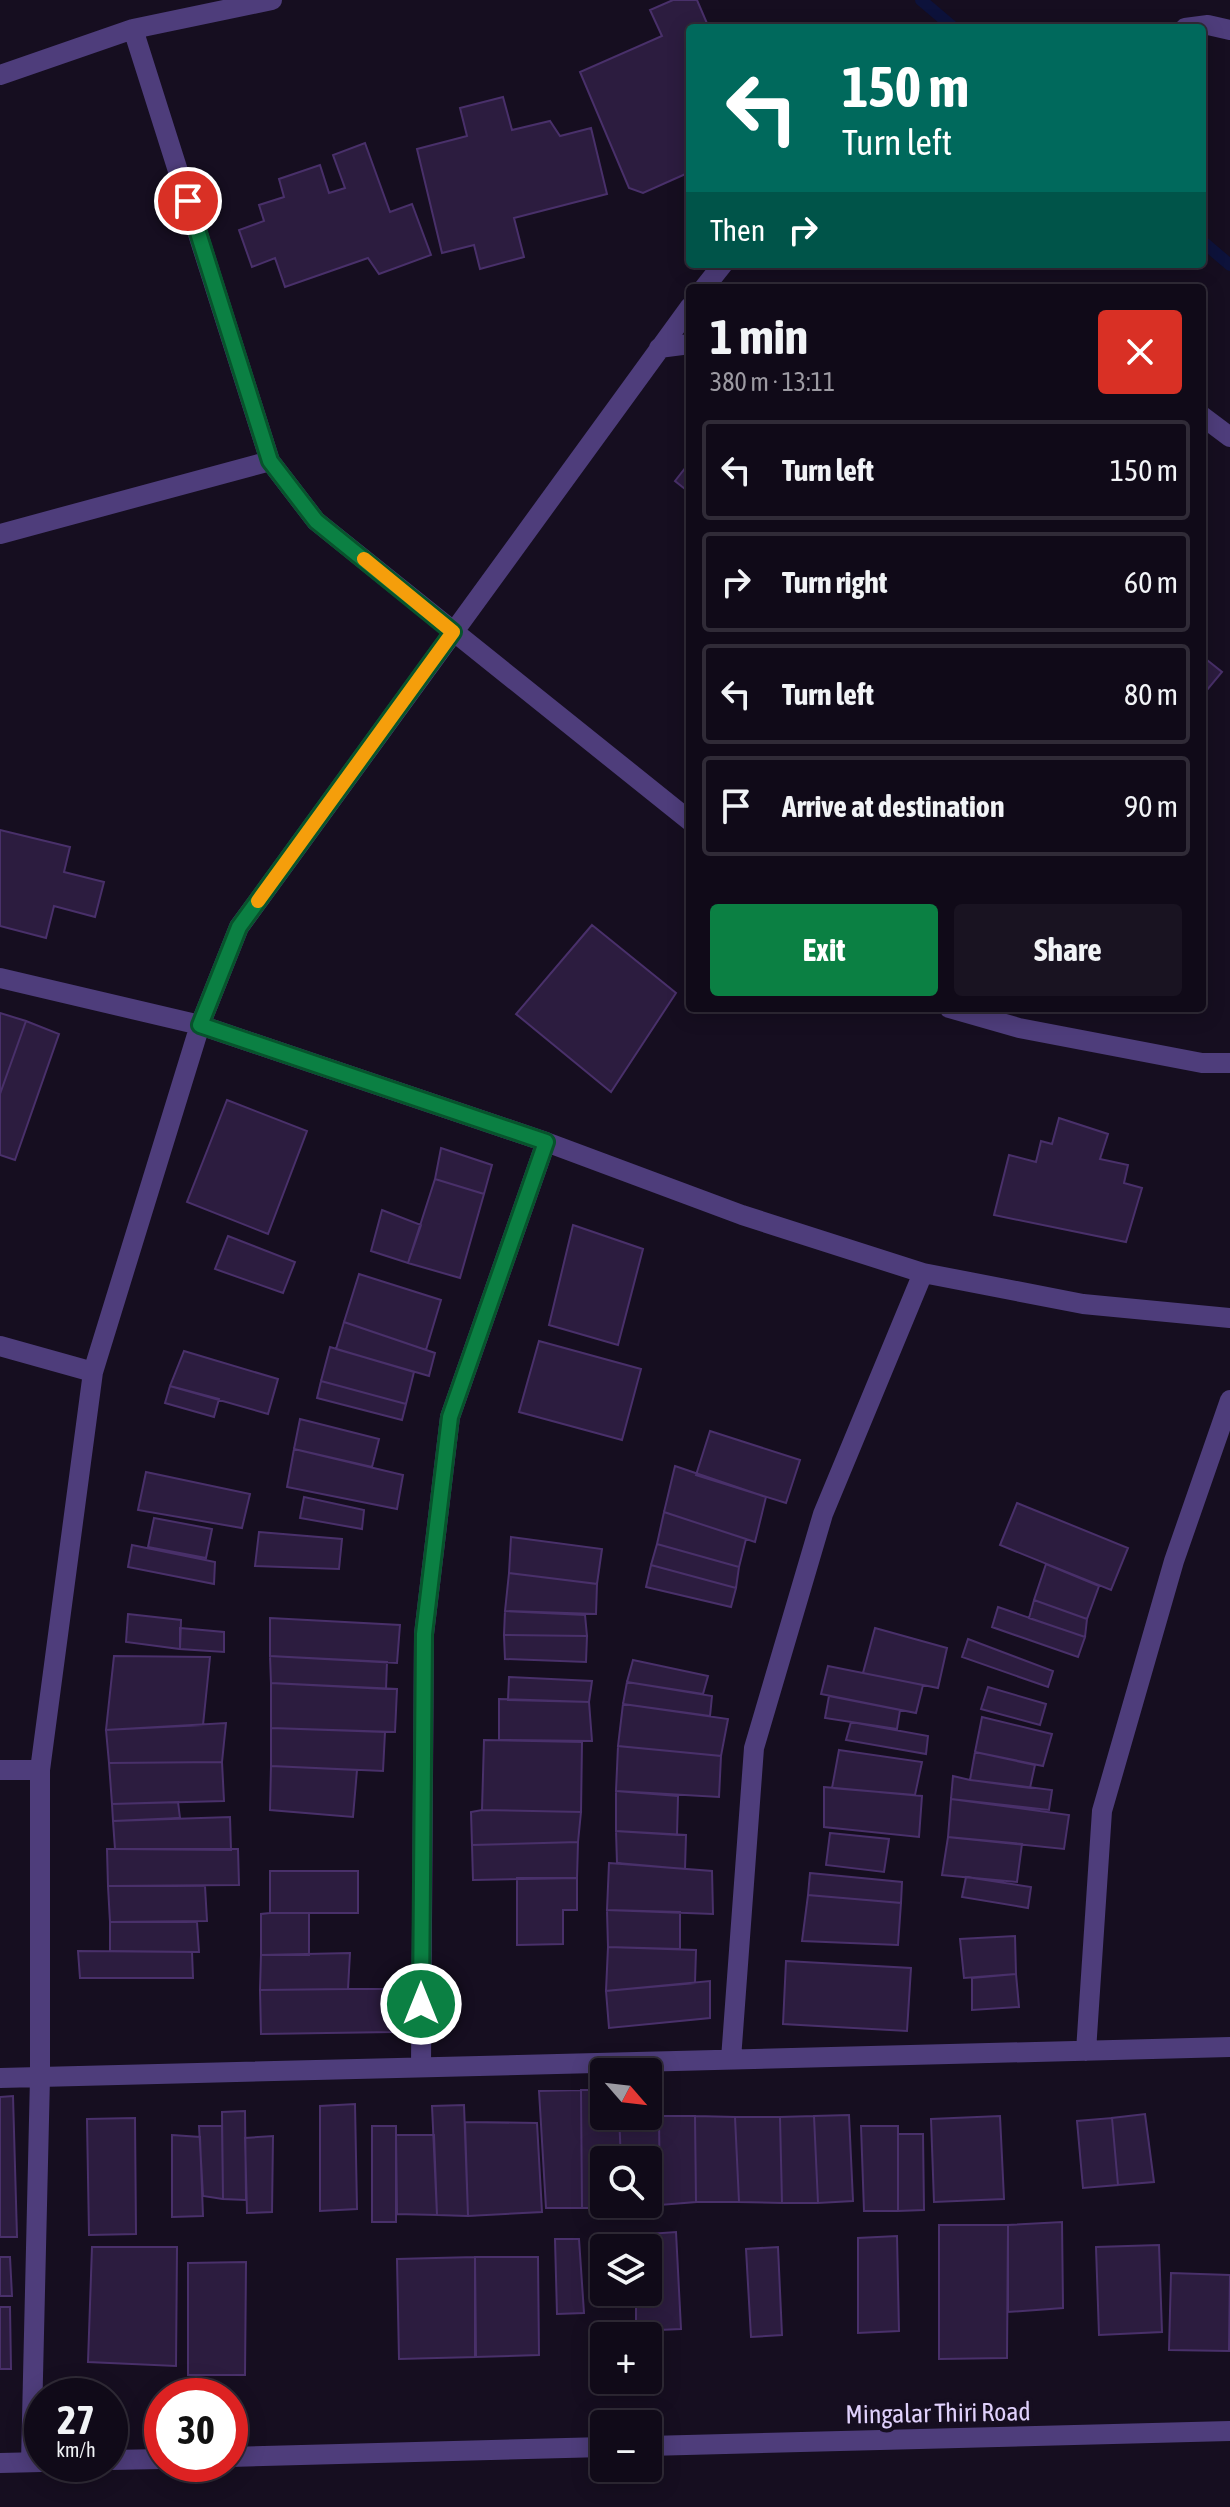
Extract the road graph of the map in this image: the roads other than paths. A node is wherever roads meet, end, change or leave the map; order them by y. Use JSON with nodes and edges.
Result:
{"nodes":[{"id":1,"x":272,"y":0,"type":"edge"},
{"id":2,"x":1230,"y":13,"type":"edge"},
{"id":3,"x":1208,"y":25,"type":"joint"},
{"id":4,"x":133,"y":29,"type":"junction"},
{"id":5,"x":1230,"y":30,"type":"edge"},
{"id":6,"x":0,"y":75,"type":"edge"},
{"id":7,"x":720,"y":268,"type":"edge"},
{"id":8,"x":707,"y":284,"type":"edge"},
{"id":9,"x":686,"y":312,"type":"edge"},
{"id":10,"x":686,"y":345,"type":"edge"},
{"id":11,"x":659,"y":348,"type":"junction"},
{"id":12,"x":1206,"y":419,"type":"edge"},
{"id":13,"x":1230,"y":437,"type":"edge"},
{"id":14,"x":270,"y":461,"type":"junction"},
{"id":15,"x":0,"y":534,"type":"edge"},
{"id":16,"x":453,"y":632,"type":"junction"},
{"id":17,"x":686,"y":818,"type":"edge"},
{"id":18,"x":0,"y":978,"type":"edge"},
{"id":19,"x":963,"y":1012,"type":"edge"},
{"id":20,"x":200,"y":1025,"type":"junction"},
{"id":21,"x":1230,"y":1063,"type":"edge"},
{"id":22,"x":546,"y":1142,"type":"junction"},
{"id":23,"x":923,"y":1273,"type":"junction"},
{"id":24,"x":1230,"y":1318,"type":"edge"},
{"id":25,"x":0,"y":1346,"type":"edge"},
{"id":26,"x":93,"y":1372,"type":"junction"},
{"id":27,"x":1230,"y":1400,"type":"edge"},
{"id":28,"x":0,"y":1770,"type":"edge"},
{"id":29,"x":40,"y":1770,"type":"junction"},
{"id":30,"x":1230,"y":2047,"type":"edge"},
{"id":31,"x":1086,"y":2051,"type":"junction"},
{"id":32,"x":731,"y":2059,"type":"junction"},
{"id":33,"x":421,"y":2066,"type":"junction"},
{"id":34,"x":40,"y":2077,"type":"junction"},
{"id":35,"x":0,"y":2078,"type":"edge"},
{"id":36,"x":37,"y":2378,"type":"edge"},
{"id":37,"x":1230,"y":2431,"type":"edge"},
{"id":38,"x":662,"y":2446,"type":"edge"},
{"id":39,"x":590,"y":2447,"type":"edge"},
{"id":40,"x":248,"y":2457,"type":"edge"},
{"id":41,"x":24,"y":2462,"type":"edge"},
{"id":42,"x":0,"y":2463,"type":"edge"}],
"edges":[{"from":1,"to":4,"type":"street"},
{"from":2,"to":3,"type":"street"},
{"from":3,"to":5,"type":"street"},
{"from":4,"to":6,"type":"street"},
{"from":4,"to":14,"type":"street"},
{"from":7,"to":8,"type":"street"},
{"from":9,"to":11,"type":"street"},
{"from":10,"to":11,"type":"street"},
{"from":11,"to":16,"type":"street"},
{"from":12,"to":13,"type":"street"},
{"from":14,"to":15,"type":"street"},
{"from":14,"to":16,"type":"street"},
{"from":16,"to":17,"type":"street"},
{"from":16,"to":20,"type":"street"},
{"from":18,"to":20,"type":"street"},
{"from":19,"to":21,"type":"street"},
{"from":20,"to":22,"type":"street"},
{"from":20,"to":26,"type":"street"},
{"from":22,"to":23,"type":"street"},
{"from":22,"to":33,"type":"street"},
{"from":23,"to":24,"type":"street"},
{"from":23,"to":32,"type":"street"},
{"from":25,"to":26,"type":"street"},
{"from":26,"to":29,"type":"street"},
{"from":27,"to":31,"type":"street"},
{"from":28,"to":29,"type":"street"},
{"from":29,"to":34,"type":"street"},
{"from":30,"to":31,"type":"street"},
{"from":31,"to":32,"type":"street"},
{"from":32,"to":33,"type":"street"},
{"from":33,"to":34,"type":"street"},
{"from":34,"to":35,"type":"street"},
{"from":34,"to":36,"type":"street"},
{"from":37,"to":38,"type":"street","name":"Mingalar Thiri Road"},
{"from":39,"to":40,"type":"street"},
{"from":41,"to":42,"type":"street"}]}
